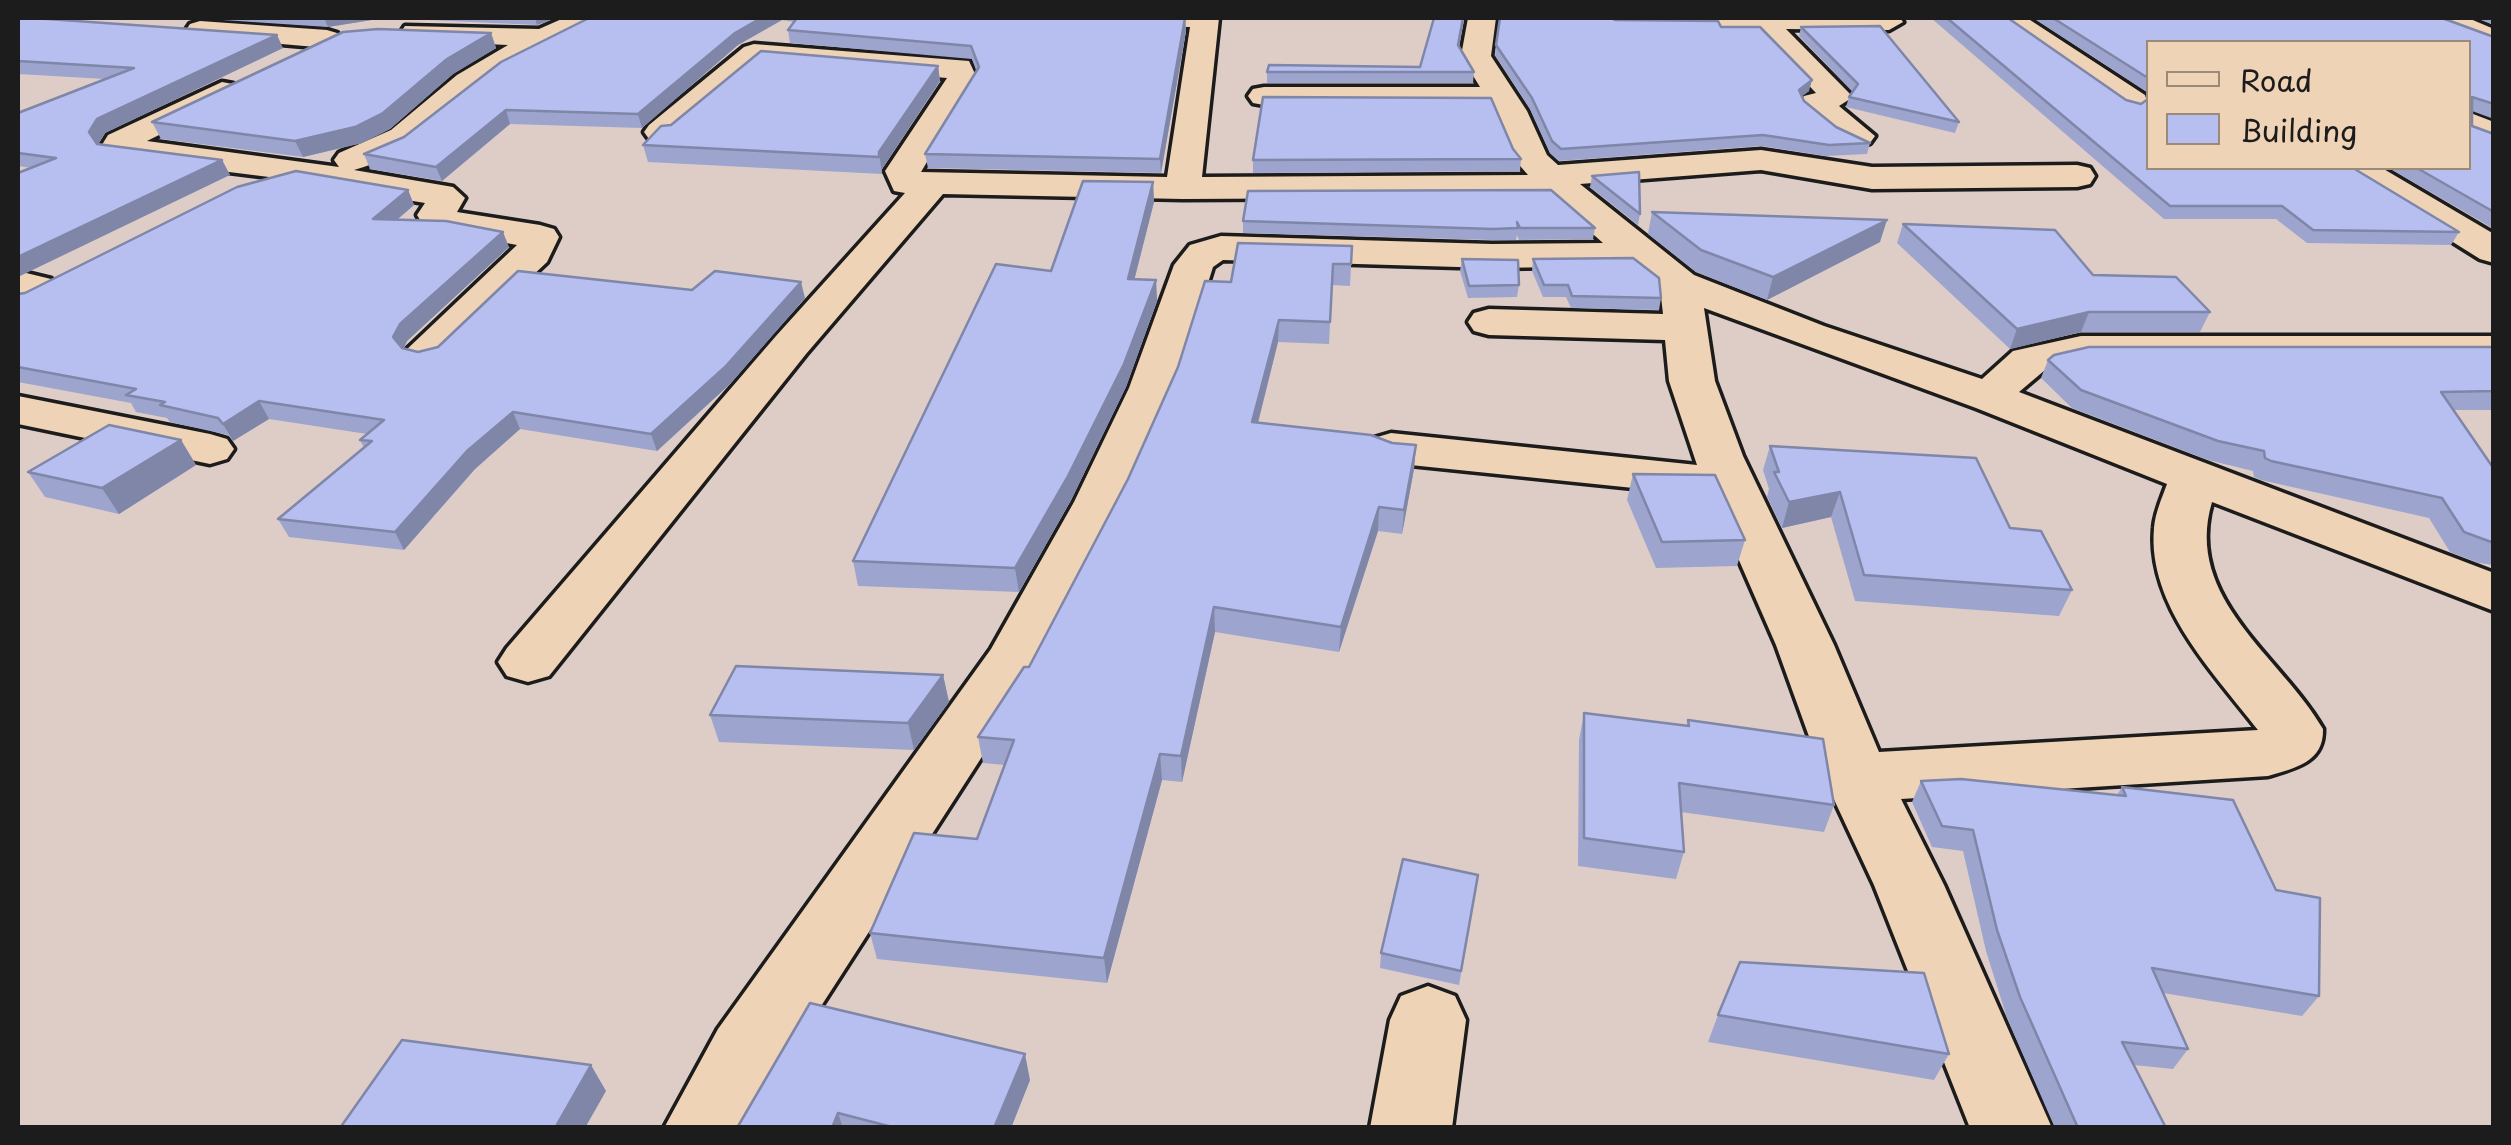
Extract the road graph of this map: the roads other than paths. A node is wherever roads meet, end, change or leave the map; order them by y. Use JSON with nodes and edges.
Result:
{"nodes":[{"id":1,"x":586,"y":18,"type":"edge"},
{"id":2,"x":974,"y":18,"type":"edge"},
{"id":3,"x":1205,"y":18,"type":"edge"},
{"id":4,"x":1482,"y":18,"type":"edge"},
{"id":5,"x":1613,"y":18,"type":"edge"},
{"id":6,"x":2010,"y":18,"type":"edge"},
{"id":7,"x":2446,"y":18,"type":"edge"},
{"id":8,"x":1764,"y":22,"type":"junction"},
{"id":9,"x":1889,"y":22,"type":"dead end"},
{"id":10,"x":170,"y":28,"type":"edge"},
{"id":11,"x":784,"y":30,"type":"edge"},
{"id":12,"x":354,"y":34,"type":"junction"},
{"id":13,"x":542,"y":38,"type":"junction"},
{"id":14,"x":2494,"y":40,"type":"edge"},
{"id":15,"x":754,"y":53,"type":"junction"},
{"id":16,"x":276,"y":65,"type":"edge"},
{"id":17,"x":245,"y":80,"type":"edge"},
{"id":18,"x":1264,"y":96,"type":"edge"},
{"id":19,"x":1501,"y":97,"type":"junction"},
{"id":20,"x":2134,"y":102,"type":"edge"},
{"id":21,"x":2471,"y":124,"type":"edge"},
{"id":22,"x":661,"y":132,"type":"edge"},
{"id":23,"x":1858,"y":136,"type":"edge"},
{"id":24,"x":2494,"y":136,"type":"edge"},
{"id":25,"x":2361,"y":170,"type":"edge"},
{"id":26,"x":298,"y":174,"type":"junction"},
{"id":27,"x":2077,"y":176,"type":"dead end"},
{"id":28,"x":1554,"y":181,"type":"junction"},
{"id":29,"x":932,"y":186,"type":"junction"},
{"id":30,"x":1183,"y":188,"type":"junction"},
{"id":31,"x":230,"y":190,"type":"edge"},
{"id":32,"x":2494,"y":251,"type":"edge"},
{"id":33,"x":1669,"y":289,"type":"junction"},
{"id":34,"x":1488,"y":322,"type":"dead end"},
{"id":35,"x":2494,"y":350,"type":"edge"},
{"id":36,"x":426,"y":352,"type":"edge"},
{"id":37,"x":1992,"y":398,"type":"junction"},
{"id":38,"x":18,"y":410,"type":"edge"},
{"id":39,"x":1391,"y":448,"type":"edge"},
{"id":40,"x":210,"y":449,"type":"dead end"},
{"id":41,"x":2195,"y":476,"type":"junction"},
{"id":42,"x":1731,"y":484,"type":"junction"},
{"id":43,"x":2494,"y":593,"type":"edge"},
{"id":44,"x":528,"y":662,"type":"dead end"},
{"id":45,"x":1857,"y":778,"type":"junction"},
{"id":46,"x":1428,"y":1020,"type":"dead end"},
{"id":47,"x":705,"y":1128,"type":"edge"},
{"id":48,"x":1411,"y":1128,"type":"edge"},
{"id":49,"x":2011,"y":1128,"type":"edge"}],
"edges":[{"from":1,"to":13,"type":"street"},
{"from":2,"to":3,"type":"street"},
{"from":3,"to":30,"type":"street"},
{"from":4,"to":19,"type":"street"},
{"from":5,"to":8,"type":"street"},
{"from":6,"to":20,"type":"street"},
{"from":7,"to":14,"type":"street"},
{"from":8,"to":9,"type":"street"},
{"from":8,"to":23,"type":"street"},
{"from":10,"to":12,"type":"street"},
{"from":11,"to":15,"type":"street"},
{"from":12,"to":13,"type":"street"},
{"from":12,"to":16,"type":"street"},
{"from":13,"to":26,"type":"street"},
{"from":15,"to":22,"type":"street"},
{"from":15,"to":29,"type":"street"},
{"from":17,"to":26,"type":"street"},
{"from":18,"to":19,"type":"street"},
{"from":19,"to":28,"type":"street"},
{"from":21,"to":24,"type":"street"},
{"from":25,"to":32,"type":"street"},
{"from":26,"to":31,"type":"street"},
{"from":26,"to":36,"type":"street"},
{"from":27,"to":28,"type":"street"},
{"from":28,"to":30,"type":"street"},
{"from":28,"to":33,"type":"street"},
{"from":29,"to":30,"type":"street"},
{"from":29,"to":44,"type":"street"},
{"from":33,"to":34,"type":"street"},
{"from":33,"to":37,"type":"street"},
{"from":33,"to":42,"type":"street"},
{"from":33,"to":47,"type":"street"},
{"from":35,"to":37,"type":"street"},
{"from":37,"to":41,"type":"street"},
{"from":38,"to":40,"type":"street"},
{"from":39,"to":42,"type":"street"},
{"from":41,"to":43,"type":"street"},
{"from":41,"to":45,"type":"street"},
{"from":42,"to":45,"type":"street"},
{"from":45,"to":49,"type":"street"},
{"from":46,"to":48,"type":"street"}]}
